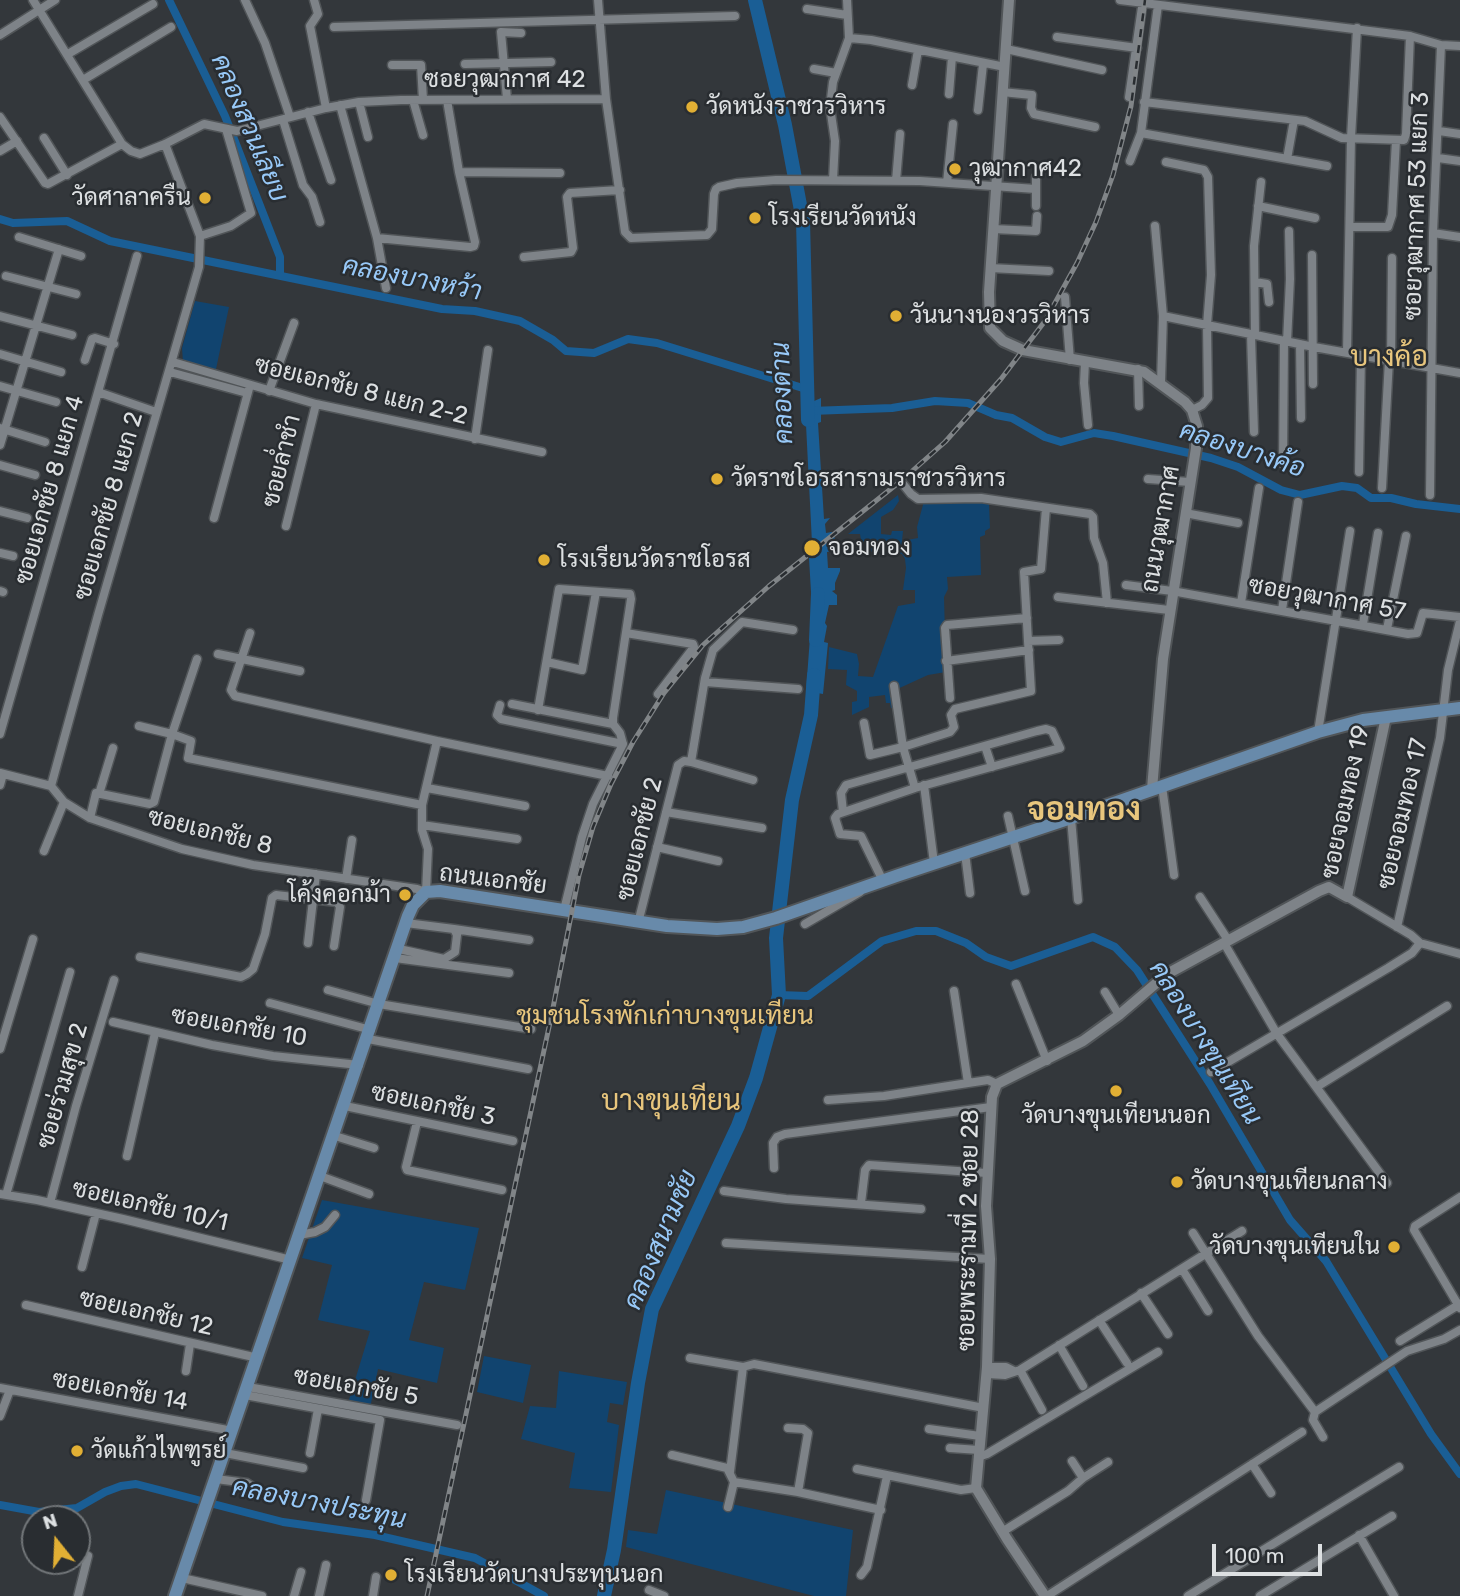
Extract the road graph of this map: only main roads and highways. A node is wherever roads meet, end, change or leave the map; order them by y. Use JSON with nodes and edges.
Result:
{"nodes":[{"id":1,"x":1460,"y":708,"type":"edge"},
{"id":2,"x":175,"y":1596,"type":"edge"}],
"edges":[{"from":1,"to":2,"type":"main road","name":"ถนนเอกชัย"}]}
